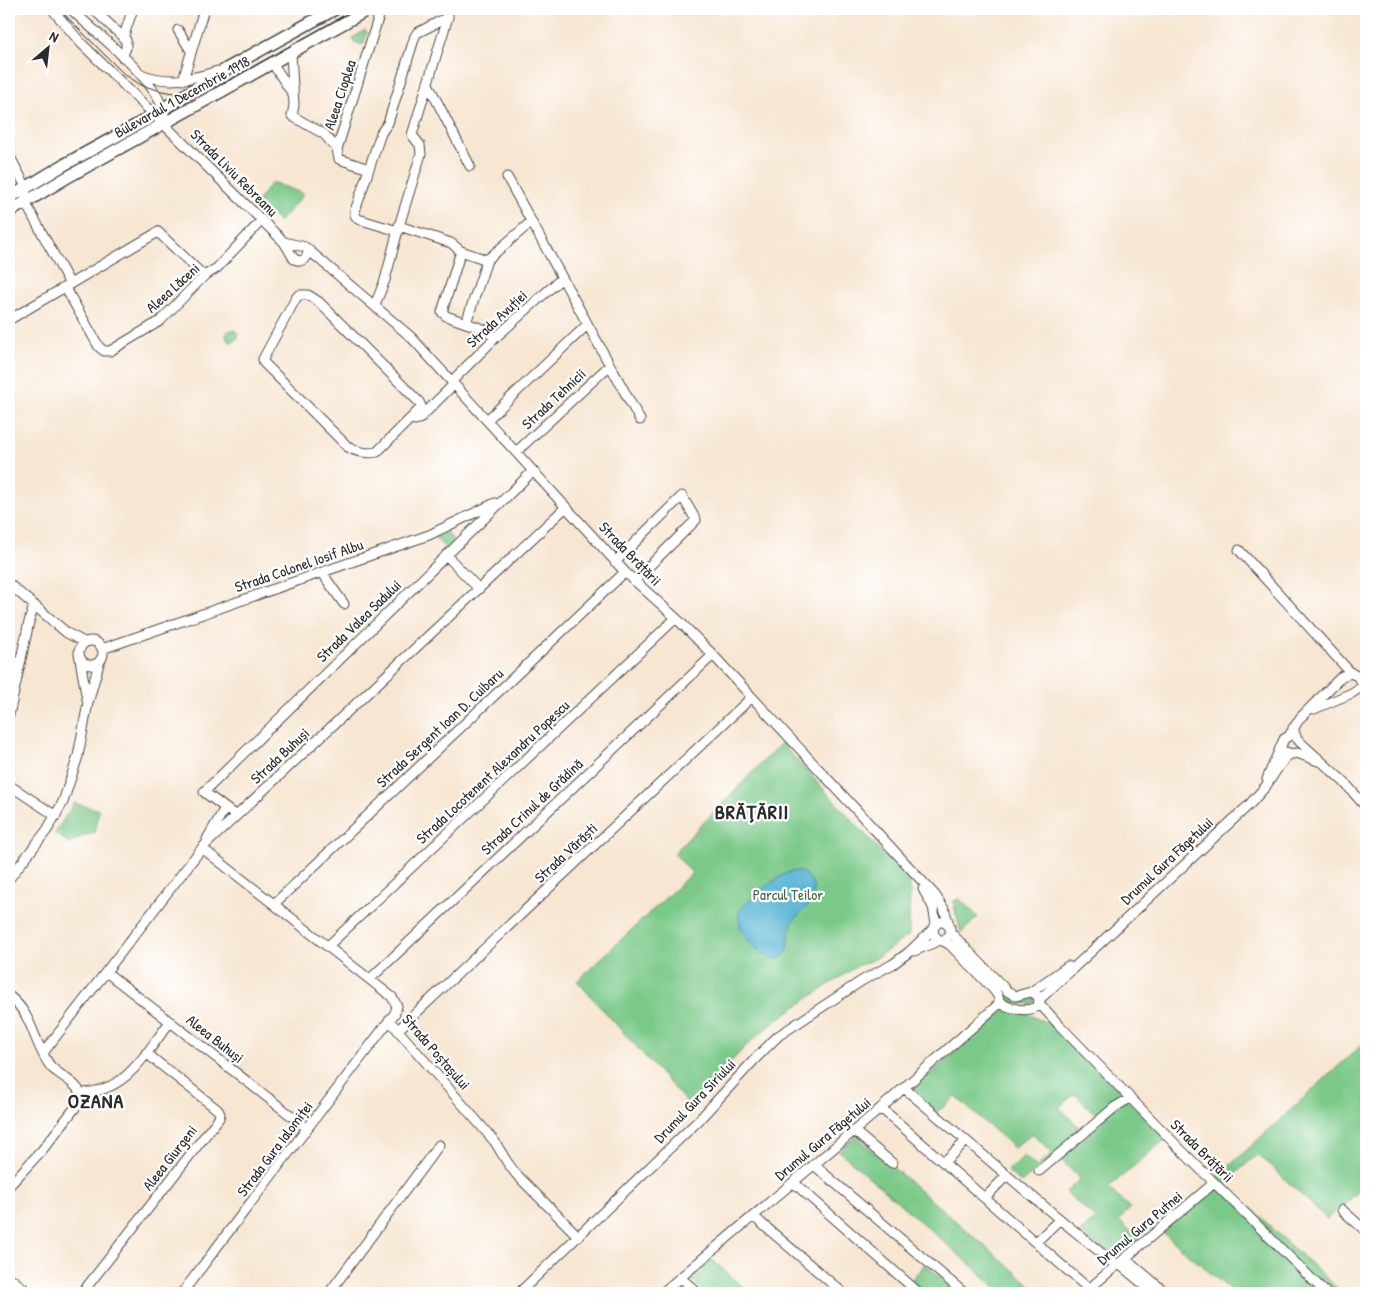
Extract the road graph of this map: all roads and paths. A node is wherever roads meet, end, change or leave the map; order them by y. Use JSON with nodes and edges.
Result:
{"nodes":[{"id":1,"x":52,"y":9,"type":"edge"},
{"id":2,"x":71,"y":9,"type":"edge"},
{"id":3,"x":133,"y":9,"type":"edge"},
{"id":4,"x":204,"y":9,"type":"edge"},
{"id":5,"x":335,"y":9,"type":"edge"},
{"id":6,"x":369,"y":9,"type":"edge"},
{"id":7,"x":381,"y":9,"type":"edge"},
{"id":8,"x":97,"y":10,"type":"edge"},
{"id":9,"x":448,"y":13,"type":"edge"},
{"id":10,"x":178,"y":30,"type":"dead end"},
{"id":11,"x":123,"y":38,"type":"junction"},
{"id":12,"x":191,"y":51,"type":"junction"},
{"id":13,"x":292,"y":53,"type":"junction"},
{"id":14,"x":122,"y":57,"type":"junction"},
{"id":15,"x":273,"y":64,"type":"junction"},
{"id":16,"x":228,"y":68,"type":"junction"},
{"id":17,"x":139,"y":73,"type":"junction"},
{"id":18,"x":183,"y":80,"type":"junction"},
{"id":19,"x":428,"y":84,"type":"junction"},
{"id":20,"x":293,"y":94,"type":"junction"},
{"id":21,"x":159,"y":112,"type":"junction"},
{"id":22,"x":164,"y":124,"type":"junction"},
{"id":23,"x":337,"y":149,"type":"junction"},
{"id":24,"x":9,"y":155,"type":"edge"},
{"id":25,"x":470,"y":166,"type":"dead end"},
{"id":26,"x":369,"y":170,"type":"junction"},
{"id":27,"x":507,"y":178,"type":"dead end"},
{"id":28,"x":26,"y":187,"type":"junction"},
{"id":29,"x":9,"y":198,"type":"edge"},
{"id":30,"x":25,"y":202,"type":"junction"},
{"id":31,"x":9,"y":212,"type":"edge"},
{"id":32,"x":262,"y":220,"type":"junction"},
{"id":33,"x":531,"y":222,"type":"junction"},
{"id":34,"x":398,"y":228,"type":"junction"},
{"id":35,"x":307,"y":249,"type":"junction"},
{"id":36,"x":294,"y":250,"type":"junction"},
{"id":37,"x":461,"y":251,"type":"junction"},
{"id":38,"x":306,"y":259,"type":"junction"},
{"id":39,"x":487,"y":260,"type":"junction"},
{"id":40,"x":325,"y":262,"type":"junction"},
{"id":41,"x":204,"y":276,"type":"junction"},
{"id":42,"x":562,"y":278,"type":"junction"},
{"id":43,"x":68,"y":286,"type":"junction"},
{"id":44,"x":375,"y":306,"type":"junction"},
{"id":45,"x":9,"y":320,"type":"edge"},
{"id":46,"x":466,"y":323,"type":"junction"},
{"id":47,"x":587,"y":325,"type":"junction"},
{"id":48,"x":495,"y":338,"type":"junction"},
{"id":49,"x":610,"y":365,"type":"junction"},
{"id":50,"x":453,"y":382,"type":"junction"},
{"id":51,"x":486,"y":420,"type":"junction"},
{"id":52,"x":640,"y":420,"type":"dead end"},
{"id":53,"x":408,"y":422,"type":"junction"},
{"id":54,"x":516,"y":452,"type":"junction"},
{"id":55,"x":533,"y":471,"type":"junction"},
{"id":56,"x":502,"y":500,"type":"junction"},
{"id":57,"x":566,"y":507,"type":"junction"},
{"id":58,"x":1239,"y":550,"type":"dead end"},
{"id":59,"x":446,"y":555,"type":"junction"},
{"id":60,"x":615,"y":562,"type":"junction"},
{"id":61,"x":323,"y":572,"type":"junction"},
{"id":62,"x":625,"y":572,"type":"junction"},
{"id":63,"x":634,"y":581,"type":"junction"},
{"id":64,"x":9,"y":584,"type":"edge"},
{"id":65,"x":479,"y":590,"type":"junction"},
{"id":66,"x":344,"y":604,"type":"dead end"},
{"id":67,"x":34,"y":605,"type":"junction"},
{"id":68,"x":676,"y":618,"type":"junction"},
{"id":69,"x":67,"y":633,"type":"junction"},
{"id":70,"x":84,"y":642,"type":"junction"},
{"id":71,"x":102,"y":649,"type":"junction"},
{"id":72,"x":80,"y":655,"type":"junction"},
{"id":73,"x":713,"y":655,"type":"junction"},
{"id":74,"x":100,"y":660,"type":"junction"},
{"id":75,"x":1355,"y":676,"type":"junction"},
{"id":76,"x":1340,"y":678,"type":"junction"},
{"id":77,"x":1363,"y":687,"type":"edge"},
{"id":78,"x":1349,"y":693,"type":"junction"},
{"id":79,"x":752,"y":697,"type":"junction"},
{"id":80,"x":88,"y":703,"type":"junction"},
{"id":81,"x":1307,"y":712,"type":"junction"},
{"id":82,"x":9,"y":715,"type":"edge"},
{"id":83,"x":1295,"y":736,"type":"junction"},
{"id":84,"x":1282,"y":745,"type":"junction"},
{"id":85,"x":1293,"y":754,"type":"junction"},
{"id":86,"x":1323,"y":763,"type":"junction"},
{"id":87,"x":9,"y":785,"type":"edge"},
{"id":88,"x":1259,"y":794,"type":"junction"},
{"id":89,"x":1366,"y":807,"type":"edge"},
{"id":90,"x":225,"y":808,"type":"junction"},
{"id":91,"x":56,"y":816,"type":"junction"},
{"id":92,"x":236,"y":816,"type":"junction"},
{"id":93,"x":202,"y":848,"type":"junction"},
{"id":94,"x":910,"y":870,"type":"junction"},
{"id":95,"x":9,"y":879,"type":"edge"},
{"id":96,"x":274,"y":904,"type":"junction"},
{"id":97,"x":934,"y":927,"type":"junction"},
{"id":98,"x":950,"y":929,"type":"junction"},
{"id":99,"x":942,"y":940,"type":"junction"},
{"id":100,"x":328,"y":946,"type":"junction"},
{"id":101,"x":1093,"y":949,"type":"junction"},
{"id":102,"x":909,"y":952,"type":"junction"},
{"id":103,"x":106,"y":972,"type":"junction"},
{"id":104,"x":370,"y":979,"type":"junction"},
{"id":105,"x":1007,"y":991,"type":"junction"},
{"id":106,"x":1031,"y":992,"type":"junction"},
{"id":107,"x":9,"y":996,"type":"edge"},
{"id":108,"x":999,"y":999,"type":"junction"},
{"id":109,"x":1037,"y":1004,"type":"junction"},
{"id":110,"x":389,"y":1020,"type":"junction"},
{"id":111,"x":170,"y":1022,"type":"junction"},
{"id":112,"x":398,"y":1030,"type":"junction"},
{"id":113,"x":44,"y":1053,"type":"junction"},
{"id":114,"x":146,"y":1053,"type":"junction"},
{"id":115,"x":904,"y":1088,"type":"junction"},
{"id":116,"x":80,"y":1093,"type":"junction"},
{"id":117,"x":1130,"y":1098,"type":"junction"},
{"id":118,"x":881,"y":1108,"type":"junction"},
{"id":119,"x":307,"y":1128,"type":"junction"},
{"id":120,"x":854,"y":1131,"type":"junction"},
{"id":121,"x":966,"y":1141,"type":"junction"},
{"id":122,"x":439,"y":1145,"type":"dead end"},
{"id":123,"x":944,"y":1162,"type":"junction"},
{"id":124,"x":892,"y":1163,"type":"dead end"},
{"id":125,"x":814,"y":1165,"type":"junction"},
{"id":126,"x":1039,"y":1170,"type":"dead end"},
{"id":127,"x":1007,"y":1175,"type":"junction"},
{"id":128,"x":793,"y":1182,"type":"junction"},
{"id":129,"x":1214,"y":1183,"type":"junction"},
{"id":130,"x":9,"y":1186,"type":"edge"},
{"id":131,"x":985,"y":1198,"type":"junction"},
{"id":132,"x":1342,"y":1210,"type":"dead end"},
{"id":133,"x":753,"y":1216,"type":"junction"},
{"id":134,"x":1060,"y":1219,"type":"junction"},
{"id":135,"x":1366,"y":1231,"type":"edge"},
{"id":136,"x":578,"y":1236,"type":"junction"},
{"id":137,"x":1036,"y":1242,"type":"junction"},
{"id":138,"x":1120,"y":1263,"type":"junction"},
{"id":139,"x":9,"y":1277,"type":"edge"},
{"id":140,"x":681,"y":1278,"type":"junction"},
{"id":141,"x":1087,"y":1291,"type":"edge"},
{"id":142,"x":30,"y":1293,"type":"edge"},
{"id":143,"x":82,"y":1293,"type":"edge"},
{"id":144,"x":182,"y":1293,"type":"edge"},
{"id":145,"x":328,"y":1293,"type":"edge"},
{"id":146,"x":519,"y":1293,"type":"edge"},
{"id":147,"x":662,"y":1293,"type":"edge"},
{"id":148,"x":698,"y":1293,"type":"edge"},
{"id":149,"x":843,"y":1293,"type":"edge"},
{"id":150,"x":919,"y":1293,"type":"edge"},
{"id":151,"x":964,"y":1293,"type":"edge"},
{"id":152,"x":1154,"y":1293,"type":"edge"},
{"id":153,"x":1166,"y":1293,"type":"edge"},
{"id":154,"x":1326,"y":1293,"type":"edge"}],
"edges":[{"from":1,"to":21,"type":"street","name":"Strada Liviu Rebreanu"},
{"from":2,"to":14,"type":"street","name":"Strada Liviu Rebreanu"},
{"from":3,"to":11,"type":"street"},
{"from":4,"to":12,"type":"street"},
{"from":5,"to":16,"type":"main road","name":"Bulevardul 1 Decembrie 1918"},
{"from":6,"to":13,"type":"main road","name":"Bulevardul 1 Decembrie 1918"},
{"from":7,"to":23,"type":"street","name":"Aleea Cioplea"},
{"from":8,"to":11,"type":"street"},
{"from":9,"to":19,"type":"street"},
{"from":9,"to":26,"type":"street"},
{"from":10,"to":12,"type":"street"},
{"from":11,"to":14,"type":"street"},
{"from":12,"to":18,"type":"street"},
{"from":13,"to":15,"type":"main road","name":"Bulevardul 1 Decembrie 1918"},
{"from":13,"to":20,"type":"street"},
{"from":14,"to":17,"type":"street","name":"Strada Liviu Rebreanu"},
{"from":15,"to":20,"type":"street"},
{"from":15,"to":22,"type":"main road","name":"Bulevardul 1 Decembrie 1918"},
{"from":16,"to":18,"type":"street","name":"Strada Liviu Rebreanu"},
{"from":16,"to":21,"type":"main road","name":"Bulevardul 1 Decembrie 1918"},
{"from":17,"to":18,"type":"street","name":"Strada Liviu Rebreanu"},
{"from":17,"to":21,"type":"street","name":"Strada Liviu Rebreanu"},
{"from":19,"to":25,"type":"street"},
{"from":19,"to":34,"type":"street"},
{"from":20,"to":23,"type":"street"},
{"from":21,"to":22,"type":"street","name":"Strada Liviu Rebreanu"},
{"from":21,"to":28,"type":"main road","name":"Bulevardul 1 Decembrie 1918"},
{"from":22,"to":30,"type":"main road","name":"Bulevardul 1 Decembrie 1918"},
{"from":22,"to":32,"type":"street","name":"Strada Liviu Rebreanu"},
{"from":23,"to":26,"type":"street","name":"Aleea Cioplea"},
{"from":24,"to":28,"type":"street"},
{"from":26,"to":34,"type":"street"},
{"from":27,"to":33,"type":"street"},
{"from":28,"to":29,"type":"main road","name":"Bulevardul 1 Decembrie 1918"},
{"from":28,"to":30,"type":"street"},
{"from":30,"to":31,"type":"main road","name":"Bulevardul 1 Decembrie 1918"},
{"from":30,"to":43,"type":"street","name":"Aleea Lăceni"},
{"from":32,"to":36,"type":"street","name":"Strada Liviu Rebreanu"},
{"from":32,"to":41,"type":"street","name":"Aleea Lăceni"},
{"from":33,"to":39,"type":"street"},
{"from":33,"to":42,"type":"street"},
{"from":34,"to":37,"type":"street"},
{"from":34,"to":44,"type":"street"},
{"from":35,"to":36,"type":"street"},
{"from":35,"to":38,"type":"street"},
{"from":35,"to":40,"type":"street","name":"Strada Brățării"},
{"from":36,"to":38,"type":"street"},
{"from":37,"to":39,"type":"street"},
{"from":37,"to":46,"type":"street"},
{"from":38,"to":40,"type":"street"},
{"from":39,"to":46,"type":"street"},
{"from":40,"to":44,"type":"street","name":"Strada Brățării"},
{"from":41,"to":43,"type":"street"},
{"from":41,"to":43,"type":"street","name":"Aleea Lăceni"},
{"from":42,"to":47,"type":"street"},
{"from":42,"to":48,"type":"street","name":"Strada Avuției"},
{"from":43,"to":45,"type":"street"},
{"from":44,"to":50,"type":"street","name":"Strada Brățării"},
{"from":46,"to":48,"type":"street"},
{"from":47,"to":49,"type":"street"},
{"from":47,"to":51,"type":"street"},
{"from":48,"to":50,"type":"street","name":"Strada Avuției"},
{"from":49,"to":52,"type":"street"},
{"from":49,"to":54,"type":"street","name":"Strada Tehnicii"},
{"from":50,"to":51,"type":"street","name":"Strada Brățării"},
{"from":50,"to":53,"type":"street","name":"Strada Avuției"},
{"from":51,"to":54,"type":"street","name":"Strada Brățării"},
{"from":53,"to":53,"type":"street","name":"Strada Avuției"},
{"from":54,"to":55,"type":"street","name":"Strada Brățării"},
{"from":55,"to":56,"type":"street","name":"Strada Valea Sadului"},
{"from":55,"to":57,"type":"street","name":"Strada Brățării"},
{"from":56,"to":59,"type":"street","name":"Strada Valea Sadului"},
{"from":56,"to":61,"type":"street","name":"Strada Colonel Iosif Albu"},
{"from":57,"to":60,"type":"street","name":"Strada Brățării"},
{"from":57,"to":65,"type":"street","name":"Strada Buhuși"},
{"from":58,"to":75,"type":"street"},
{"from":59,"to":65,"type":"street"},
{"from":59,"to":90,"type":"street","name":"Strada Valea Sadului"},
{"from":60,"to":62,"type":"street","name":"Strada Brățării"},
{"from":60,"to":63,"type":"street"},
{"from":61,"to":66,"type":"street"},
{"from":61,"to":71,"type":"street","name":"Strada Colonel Iosif Albu"},
{"from":62,"to":63,"type":"street","name":"Strada Brățării"},
{"from":62,"to":96,"type":"street","name":"Strada Sergent Ioan D. Cuibaru"},
{"from":63,"to":68,"type":"street","name":"Strada Brățării"},
{"from":64,"to":67,"type":"street"},
{"from":65,"to":92,"type":"street","name":"Strada Buhuși"},
{"from":67,"to":69,"type":"street"},
{"from":67,"to":82,"type":"street"},
{"from":68,"to":73,"type":"street","name":"Strada Brățării"},
{"from":68,"to":100,"type":"street","name":"Strada Locotenent Alexandru Popescu"},
{"from":69,"to":70,"type":"street"},
{"from":69,"to":72,"type":"street"},
{"from":70,"to":71,"type":"street"},
{"from":70,"to":72,"type":"street"},
{"from":71,"to":74,"type":"street"},
{"from":72,"to":74,"type":"street"},
{"from":72,"to":80,"type":"street"},
{"from":73,"to":79,"type":"street","name":"Strada Brățării"},
{"from":73,"to":104,"type":"street","name":"Strada Crinul de Grădină"},
{"from":74,"to":80,"type":"street"},
{"from":75,"to":76,"type":"street"},
{"from":75,"to":77,"type":"street"},
{"from":76,"to":78,"type":"street"},
{"from":76,"to":81,"type":"street"},
{"from":77,"to":78,"type":"street"},
{"from":78,"to":81,"type":"street"},
{"from":79,"to":94,"type":"street","name":"Strada Brățării"},
{"from":79,"to":112,"type":"street","name":"Strada Vărăști"},
{"from":80,"to":91,"type":"street"},
{"from":81,"to":83,"type":"street"},
{"from":83,"to":84,"type":"street"},
{"from":83,"to":85,"type":"street"},
{"from":83,"to":86,"type":"street"},
{"from":84,"to":85,"type":"street"},
{"from":84,"to":88,"type":"street","name":"Drumul Gura Făgetului"},
{"from":85,"to":86,"type":"street"},
{"from":85,"to":88,"type":"street","name":"Drumul Gura Făgetului"},
{"from":86,"to":89,"type":"street"},
{"from":87,"to":91,"type":"street"},
{"from":88,"to":101,"type":"street","name":"Drumul Gura Făgetului"},
{"from":90,"to":92,"type":"street"},
{"from":90,"to":93,"type":"street"},
{"from":91,"to":95,"type":"street"},
{"from":92,"to":93,"type":"street","name":"Strada Buhuși"},
{"from":93,"to":96,"type":"street","name":"Strada Poștașului"},
{"from":93,"to":103,"type":"street","name":"Strada Buhuși"},
{"from":94,"to":97,"type":"street","name":"Strada Brățării"},
{"from":94,"to":98,"type":"street","name":"Strada Brățării"},
{"from":96,"to":100,"type":"street","name":"Strada Poștașului"},
{"from":97,"to":98,"type":"street"},
{"from":97,"to":99,"type":"street"},
{"from":97,"to":102,"type":"street","name":"Drumul Gura Siriului"},
{"from":98,"to":99,"type":"street"},
{"from":98,"to":105,"type":"street","name":"Strada Brățării"},
{"from":99,"to":102,"type":"street","name":"Drumul Gura Siriului"},
{"from":99,"to":108,"type":"street"},
{"from":100,"to":104,"type":"street","name":"Strada Poștașului"},
{"from":101,"to":106,"type":"street","name":"Drumul Gura Făgetului"},
{"from":101,"to":109,"type":"street","name":"Drumul Gura Făgetului"},
{"from":102,"to":136,"type":"street","name":"Drumul Gura Siriului"},
{"from":103,"to":111,"type":"street","name":"Aleea Buhuși"},
{"from":103,"to":113,"type":"street","name":"Strada Buhuși"},
{"from":104,"to":110,"type":"street","name":"Strada Poștașului"},
{"from":105,"to":106,"type":"street"},
{"from":105,"to":108,"type":"street","name":"Drumul Gura Făgetului"},
{"from":106,"to":109,"type":"street","name":"Strada Brățării"},
{"from":107,"to":113,"type":"street"},
{"from":108,"to":109,"type":"street"},
{"from":108,"to":115,"type":"street","name":"Drumul Gura Făgetului"},
{"from":109,"to":117,"type":"street","name":"Strada Brățării"},
{"from":110,"to":112,"type":"street","name":"Strada Poștașului"},
{"from":110,"to":119,"type":"street","name":"Strada Gura Ialomiței"},
{"from":111,"to":114,"type":"street"},
{"from":111,"to":119,"type":"street","name":"Aleea Buhuși"},
{"from":112,"to":136,"type":"street","name":"Strada Poștașului"},
{"from":113,"to":116,"type":"street"},
{"from":114,"to":116,"type":"street"},
{"from":114,"to":143,"type":"street","name":"Aleea Giurgeni"},
{"from":115,"to":118,"type":"street","name":"Drumul Gura Făgetului"},
{"from":115,"to":121,"type":"street"},
{"from":116,"to":130,"type":"street"},
{"from":117,"to":126,"type":"street"},
{"from":117,"to":129,"type":"street","name":"Strada Brățării"},
{"from":118,"to":120,"type":"street","name":"Drumul Gura Făgetului"},
{"from":118,"to":123,"type":"street"},
{"from":119,"to":144,"type":"street","name":"Strada Gura Ialomiței"},
{"from":120,"to":124,"type":"street"},
{"from":120,"to":125,"type":"street","name":"Drumul Gura Făgetului"},
{"from":121,"to":123,"type":"street"},
{"from":121,"to":127,"type":"street"},
{"from":122,"to":145,"type":"street"},
{"from":123,"to":131,"type":"street"},
{"from":125,"to":128,"type":"street","name":"Drumul Gura Făgetului"},
{"from":125,"to":151,"type":"street"},
{"from":127,"to":131,"type":"street"},
{"from":127,"to":134,"type":"street"},
{"from":128,"to":133,"type":"street","name":"Drumul Gura Făgetului"},
{"from":128,"to":150,"type":"street"},
{"from":129,"to":138,"type":"street","name":"Drumul Gura Putnei"},
{"from":129,"to":154,"type":"street","name":"Strada Brățării"},
{"from":131,"to":137,"type":"street"},
{"from":132,"to":135,"type":"street"},
{"from":133,"to":140,"type":"street","name":"Drumul Gura Făgetului"},
{"from":133,"to":149,"type":"street"},
{"from":134,"to":137,"type":"street"},
{"from":134,"to":138,"type":"street"},
{"from":136,"to":146,"type":"street","name":"Drumul Gura Siriului"},
{"from":137,"to":141,"type":"street"},
{"from":138,"to":141,"type":"street","name":"Drumul Gura Putnei"},
{"from":138,"to":152,"type":"street"},
{"from":138,"to":153,"type":"street"},
{"from":139,"to":142,"type":"street"},
{"from":140,"to":147,"type":"street","name":"Drumul Gura Făgetului"},
{"from":140,"to":148,"type":"street"}]}
